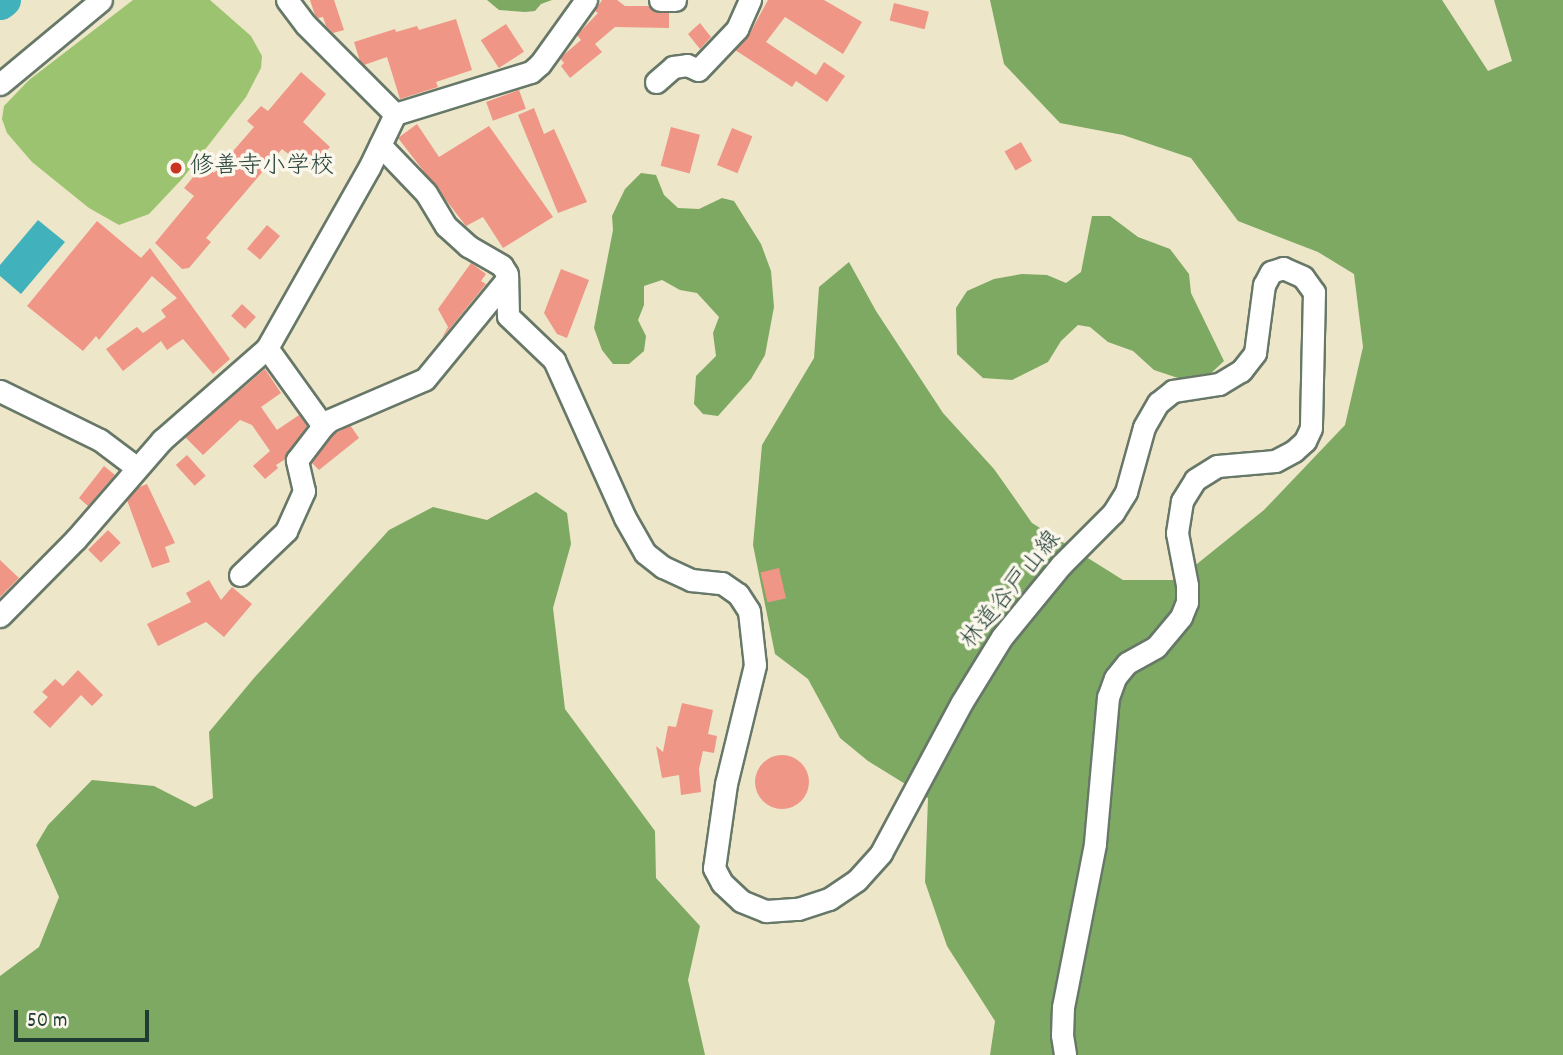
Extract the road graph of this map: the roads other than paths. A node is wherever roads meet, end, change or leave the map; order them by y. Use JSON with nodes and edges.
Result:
{"nodes":[{"id":1,"x":101,"y":0,"type":"edge"},
{"id":2,"x":288,"y":0,"type":"edge"},
{"id":3,"x":586,"y":0,"type":"edge"},
{"id":4,"x":660,"y":0,"type":"edge"},
{"id":5,"x":676,"y":0,"type":"edge"},
{"id":6,"x":750,"y":0,"type":"edge"},
{"id":7,"x":656,"y":82,"type":"dead end"},
{"id":8,"x":0,"y":84,"type":"edge"},
{"id":9,"x":395,"y":114,"type":"junction"},
{"id":10,"x":380,"y":145,"type":"junction"},
{"id":11,"x":507,"y":279,"type":"junction"},
{"id":12,"x":267,"y":348,"type":"junction"},
{"id":13,"x":0,"y":391,"type":"edge"},
{"id":14,"x":323,"y":426,"type":"junction"},
{"id":15,"x":137,"y":468,"type":"junction"},
{"id":16,"x":240,"y":575,"type":"dead end"},
{"id":17,"x":0,"y":616,"type":"edge"},
{"id":18,"x":1065,"y":1055,"type":"edge"}],
"edges":[{"from":1,"to":8,"type":"street"},
{"from":2,"to":9,"type":"street"},
{"from":3,"to":9,"type":"street"},
{"from":4,"to":5,"type":"street"},
{"from":6,"to":7,"type":"street"},
{"from":9,"to":10,"type":"street"},
{"from":10,"to":11,"type":"street"},
{"from":10,"to":12,"type":"street"},
{"from":11,"to":14,"type":"street"},
{"from":11,"to":18,"type":"street","name":"林道谷戸山線"},
{"from":12,"to":14,"type":"street"},
{"from":12,"to":15,"type":"street"},
{"from":13,"to":15,"type":"street"},
{"from":14,"to":16,"type":"street"},
{"from":15,"to":17,"type":"street"}]}
